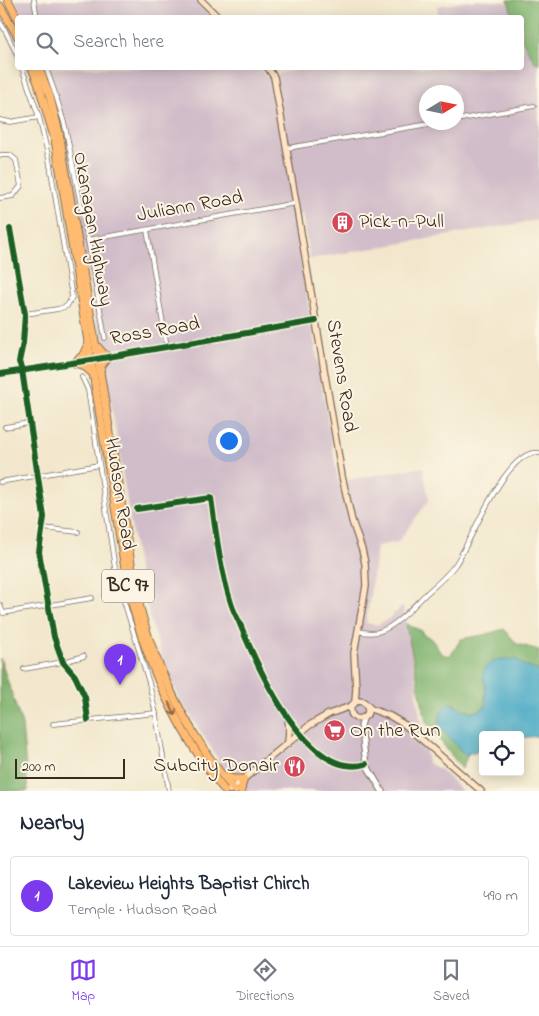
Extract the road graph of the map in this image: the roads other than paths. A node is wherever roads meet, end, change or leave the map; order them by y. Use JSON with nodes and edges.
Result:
{"nodes":[{"id":1,"x":8,"y":0,"type":"edge"},
{"id":2,"x":34,"y":0,"type":"edge"},
{"id":3,"x":201,"y":0,"type":"edge"},
{"id":4,"x":0,"y":6,"type":"edge"},
{"id":5,"x":16,"y":15,"type":"edge"},
{"id":6,"x":36,"y":15,"type":"edge"},
{"id":7,"x":216,"y":15,"type":"edge"},
{"id":8,"x":0,"y":22,"type":"edge"},
{"id":9,"x":15,"y":32,"type":"edge"},
{"id":10,"x":15,"y":51,"type":"edge"},
{"id":11,"x":23,"y":70,"type":"edge"},
{"id":12,"x":33,"y":70,"type":"edge"},
{"id":13,"x":40,"y":70,"type":"edge"},
{"id":14,"x":47,"y":70,"type":"edge"},
{"id":15,"x":269,"y":70,"type":"edge"},
{"id":16,"x":534,"y":106,"type":"dead end"},
{"id":17,"x":38,"y":117,"type":"junction"},
{"id":18,"x":464,"y":119,"type":"edge"},
{"id":19,"x":0,"y":120,"type":"edge"},
{"id":20,"x":419,"y":126,"type":"edge"},
{"id":21,"x":287,"y":148,"type":"junction"},
{"id":22,"x":0,"y":154,"type":"edge"},
{"id":23,"x":0,"y":198,"type":"edge"},
{"id":24,"x":296,"y":203,"type":"junction"},
{"id":25,"x":10,"y":229,"type":"dead end"},
{"id":26,"x":147,"y":230,"type":"junction"},
{"id":27,"x":88,"y":240,"type":"junction"},
{"id":28,"x":25,"y":314,"type":"junction"},
{"id":29,"x":316,"y":321,"type":"junction"},
{"id":30,"x":105,"y":338,"type":"dead end"},
{"id":31,"x":92,"y":343,"type":"junction"},
{"id":32,"x":167,"y":347,"type":"junction"},
{"id":33,"x":108,"y":357,"type":"junction"},
{"id":34,"x":95,"y":360,"type":"junction"},
{"id":35,"x":74,"y":363,"type":"junction"},
{"id":36,"x":22,"y":370,"type":"junction"},
{"id":37,"x":97,"y":373,"type":"junction"},
{"id":38,"x":0,"y":374,"type":"edge"},
{"id":39,"x":82,"y":377,"type":"dead end"},
{"id":40,"x":29,"y":423,"type":"junction"},
{"id":41,"x":4,"y":427,"type":"dead end"},
{"id":42,"x":539,"y":453,"type":"edge"},
{"id":43,"x":99,"y":465,"type":"junction"},
{"id":44,"x":38,"y":476,"type":"junction"},
{"id":45,"x":0,"y":482,"type":"edge"},
{"id":46,"x":138,"y":509,"type":"dead end"},
{"id":47,"x":43,"y":528,"type":"junction"},
{"id":48,"x":78,"y":532,"type":"dead end"},
{"id":49,"x":92,"y":598,"type":"dead end"},
{"id":50,"x":48,"y":604,"type":"junction"},
{"id":51,"x":0,"y":605,"type":"edge"},
{"id":52,"x":358,"y":631,"type":"junction"},
{"id":53,"x":84,"y":656,"type":"dead end"},
{"id":54,"x":63,"y":662,"type":"junction"},
{"id":55,"x":24,"y":669,"type":"dead end"},
{"id":56,"x":356,"y":703,"type":"junction"},
{"id":57,"x":367,"y":706,"type":"junction"},
{"id":58,"x":156,"y":713,"type":"junction"},
{"id":59,"x":352,"y":716,"type":"junction"},
{"id":60,"x":288,"y":717,"type":"junction"},
{"id":61,"x":324,"y":717,"type":"junction"},
{"id":62,"x":365,"y":717,"type":"junction"},
{"id":63,"x":88,"y":720,"type":"junction"},
{"id":64,"x":395,"y":720,"type":"junction"},
{"id":65,"x":53,"y":724,"type":"dead end"},
{"id":66,"x":300,"y":733,"type":"junction"},
{"id":67,"x":362,"y":738,"type":"junction"},
{"id":68,"x":288,"y":743,"type":"junction"},
{"id":69,"x":366,"y":764,"type":"junction"},
{"id":70,"x":223,"y":776,"type":"junction"},
{"id":71,"x":244,"y":779,"type":"junction"},
{"id":72,"x":216,"y":780,"type":"junction"},
{"id":73,"x":230,"y":790,"type":"edge"},
{"id":74,"x":169,"y":791,"type":"edge"},
{"id":75,"x":216,"y":791,"type":"edge"},
{"id":76,"x":242,"y":791,"type":"edge"},
{"id":77,"x":382,"y":791,"type":"edge"},
{"id":78,"x":481,"y":791,"type":"edge"}],
"edges":[{"from":1,"to":5,"type":"highway"},
{"from":2,"to":6,"type":"street"},
{"from":3,"to":7,"type":"main road"},
{"from":4,"to":9,"type":"highway"},
{"from":8,"to":10,"type":"street"},
{"from":11,"to":17,"type":"street"},
{"from":12,"to":31,"type":"highway","name":"Okanagan Highway","number":"BC 97"},
{"from":13,"to":31,"type":"highway","name":"Okanagan Highway","number":"BC 97"},
{"from":14,"to":27,"type":"street"},
{"from":15,"to":21,"type":"main road","name":"Stevens Road"},
{"from":16,"to":18,"type":"street"},
{"from":17,"to":19,"type":"street"},
{"from":17,"to":28,"type":"street"},
{"from":20,"to":21,"type":"street"},
{"from":21,"to":24,"type":"main road","name":"Stevens Road"},
{"from":22,"to":23,"type":"street"},
{"from":24,"to":26,"type":"street","name":"Juliann Road"},
{"from":24,"to":29,"type":"main road","name":"Stevens Road"},
{"from":25,"to":28,"type":"street"},
{"from":26,"to":27,"type":"street","name":"Juliann Road"},
{"from":26,"to":32,"type":"street"},
{"from":27,"to":30,"type":"street"},
{"from":28,"to":36,"type":"street"},
{"from":29,"to":32,"type":"street","name":"Ross Road"},
{"from":29,"to":52,"type":"main road","name":"Stevens Road"},
{"from":31,"to":33,"type":"highway"},
{"from":31,"to":34,"type":"highway","name":"Okanagan Highway","number":"BC 97"},
{"from":31,"to":35,"type":"highway"},
{"from":32,"to":33,"type":"street","name":"Ross Road"},
{"from":33,"to":34,"type":"street","name":"Ross Road"},
{"from":33,"to":37,"type":"highway"},
{"from":34,"to":35,"type":"street","name":"Ross Road"},
{"from":34,"to":37,"type":"highway","name":"Okanagan Highway","number":"BC 97"},
{"from":35,"to":36,"type":"street","name":"Ross Road"},
{"from":35,"to":37,"type":"highway"},
{"from":36,"to":38,"type":"street","name":"Ross Road"},
{"from":36,"to":40,"type":"street"},
{"from":37,"to":70,"type":"highway","name":"Okanagan Highway","number":"BC 97"},
{"from":37,"to":72,"type":"highway","name":"Okanagan Highway","number":"BC 97","one_way":true},
{"from":39,"to":43,"type":"street","name":"Hudson Road"},
{"from":40,"to":41,"type":"street"},
{"from":40,"to":44,"type":"street"},
{"from":42,"to":52,"type":"street"},
{"from":43,"to":44,"type":"street"},
{"from":43,"to":58,"type":"street","name":"Hudson Road"},
{"from":44,"to":45,"type":"street"},
{"from":44,"to":47,"type":"street"},
{"from":46,"to":60,"type":"street"},
{"from":47,"to":48,"type":"street"},
{"from":47,"to":50,"type":"street"},
{"from":49,"to":50,"type":"street"},
{"from":50,"to":51,"type":"street"},
{"from":50,"to":54,"type":"street"},
{"from":52,"to":56,"type":"main road","name":"Stevens Road"},
{"from":53,"to":54,"type":"street"},
{"from":54,"to":55,"type":"street"},
{"from":54,"to":63,"type":"street"},
{"from":56,"to":57,"type":"main road"},
{"from":56,"to":59,"type":"main road"},
{"from":56,"to":61,"type":"main road"},
{"from":57,"to":62,"type":"main road"},
{"from":57,"to":64,"type":"main road"},
{"from":58,"to":63,"type":"street"},
{"from":58,"to":74,"type":"street","name":"Hudson Road"},
{"from":59,"to":61,"type":"main road"},
{"from":59,"to":62,"type":"main road"},
{"from":59,"to":67,"type":"street"},
{"from":60,"to":66,"type":"street"},
{"from":60,"to":68,"type":"main road"},
{"from":61,"to":66,"type":"main road"},
{"from":62,"to":64,"type":"main road"},
{"from":62,"to":67,"type":"street"},
{"from":63,"to":65,"type":"street"},
{"from":64,"to":78,"type":"main road"},
{"from":66,"to":68,"type":"main road"},
{"from":66,"to":69,"type":"street"},
{"from":67,"to":69,"type":"street"},
{"from":68,"to":71,"type":"main road"},
{"from":69,"to":77,"type":"street"},
{"from":70,"to":71,"type":"highway"},
{"from":70,"to":73,"type":"highway","name":"Okanagan Highway","number":"BC 97"},
{"from":71,"to":73,"type":"main road"},
{"from":71,"to":76,"type":"highway"},
{"from":72,"to":73,"type":"highway","name":"Okanagan Highway","number":"BC 97"},
{"from":72,"to":75,"type":"highway"}]}
